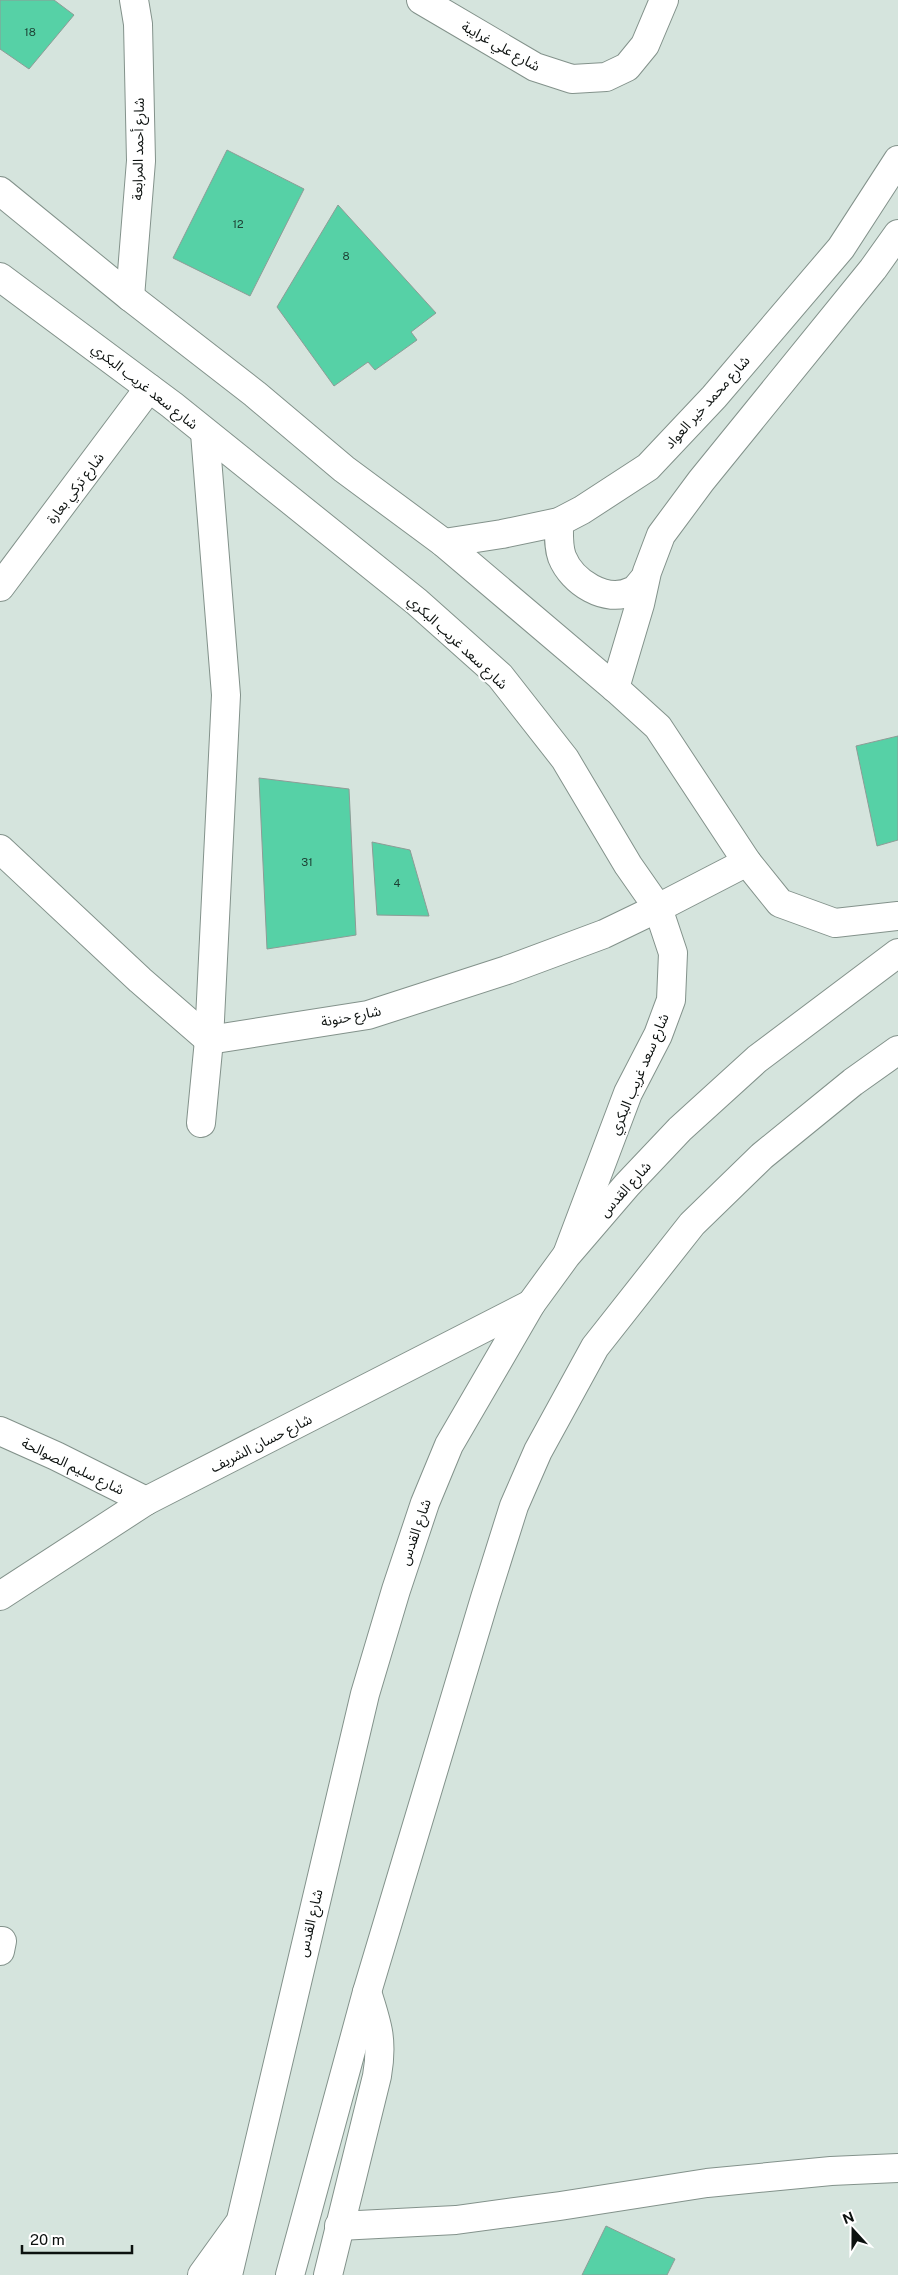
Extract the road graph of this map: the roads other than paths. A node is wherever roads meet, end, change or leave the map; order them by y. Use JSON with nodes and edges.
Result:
{"nodes":[{"id":1,"x":134,"y":0,"type":"edge"},
{"id":2,"x":421,"y":0,"type":"edge"},
{"id":3,"x":664,"y":0,"type":"edge"},
{"id":4,"x":898,"y":160,"type":"edge"},
{"id":5,"x":0,"y":191,"type":"edge"},
{"id":6,"x":898,"y":234,"type":"edge"},
{"id":7,"x":0,"y":277,"type":"edge"},
{"id":8,"x":130,"y":297,"type":"junction"},
{"id":9,"x":149,"y":388,"type":"junction"},
{"id":10,"x":205,"y":433,"type":"junction"},
{"id":11,"x":559,"y":522,"type":"junction"},
{"id":12,"x":444,"y":542,"type":"junction"},
{"id":13,"x":645,"y":578,"type":"junction"},
{"id":14,"x":0,"y":587,"type":"edge"},
{"id":15,"x":615,"y":688,"type":"junction"},
{"id":16,"x":0,"y":849,"type":"edge"},
{"id":17,"x":747,"y":862,"type":"junction"},
{"id":18,"x":658,"y":908,"type":"junction"},
{"id":19,"x":898,"y":916,"type":"edge"},
{"id":20,"x":898,"y":953,"type":"edge"},
{"id":21,"x":209,"y":1040,"type":"junction"},
{"id":22,"x":898,"y":1050,"type":"edge"},
{"id":23,"x":201,"y":1123,"type":"dead end"},
{"id":24,"x":566,"y":1256,"type":"junction"},
{"id":25,"x":531,"y":1304,"type":"junction"},
{"id":26,"x":0,"y":1431,"type":"edge"},
{"id":27,"x":146,"y":1501,"type":"junction"},
{"id":28,"x":0,"y":1596,"type":"edge"},
{"id":29,"x":367,"y":1992,"type":"junction"},
{"id":30,"x":898,"y":2168,"type":"edge"},
{"id":31,"x":238,"y":2225,"type":"junction"},
{"id":32,"x":339,"y":2226,"type":"junction"},
{"id":33,"x":202,"y":2275,"type":"edge"},
{"id":34,"x":228,"y":2275,"type":"edge"},
{"id":35,"x":290,"y":2275,"type":"edge"},
{"id":36,"x":328,"y":2275,"type":"edge"}],
"edges":[{"from":1,"to":8,"type":"main road","name":"شارع أحمد المرابعة"},
{"from":2,"to":3,"type":"main road","name":"شارع علي غرايبة"},
{"from":4,"to":11,"type":"main road","name":"شارع محمد خير العواد"},
{"from":5,"to":8,"type":"main road"},
{"from":6,"to":13,"type":"main road"},
{"from":7,"to":9,"type":"main road","name":"شارع سعد غريب البكري"},
{"from":8,"to":12,"type":"main road"},
{"from":9,"to":10,"type":"main road","name":"شارع سعد غريب البكري"},
{"from":9,"to":14,"type":"main road","name":"شارع تركي بعارة"},
{"from":10,"to":18,"type":"main road","name":"شارع سعد غريب البكري"},
{"from":10,"to":21,"type":"main road"},
{"from":11,"to":12,"type":"main road","name":"شارع محمد خير العواد"},
{"from":11,"to":13,"type":"main road"},
{"from":12,"to":15,"type":"main road"},
{"from":13,"to":15,"type":"main road"},
{"from":15,"to":17,"type":"main road"},
{"from":16,"to":21,"type":"main road"},
{"from":17,"to":18,"type":"main road","name":"شارع حنونة"},
{"from":17,"to":19,"type":"main road"},
{"from":18,"to":21,"type":"main road","name":"شارع حنونة"},
{"from":18,"to":24,"type":"main road","name":"شارع سعد غريب البكري"},
{"from":20,"to":24,"type":"main road","name":"شارع القدس"},
{"from":21,"to":23,"type":"main road"},
{"from":22,"to":29,"type":"main road"},
{"from":24,"to":25,"type":"main road","name":"شارع القدس"},
{"from":25,"to":27,"type":"main road","name":"شارع حسان الشريف"},
{"from":25,"to":31,"type":"main road","name":"شارع القدس"},
{"from":26,"to":27,"type":"main road","name":"شارع سليم الصوالحة"},
{"from":27,"to":28,"type":"main road","name":"شارع حسان الشريف"},
{"from":29,"to":32,"type":"main road"},
{"from":29,"to":35,"type":"main road"},
{"from":30,"to":32,"type":"main road"},
{"from":31,"to":33,"type":"main road"},
{"from":31,"to":34,"type":"main road","name":"شارع القدس"},
{"from":32,"to":36,"type":"main road"}]}
